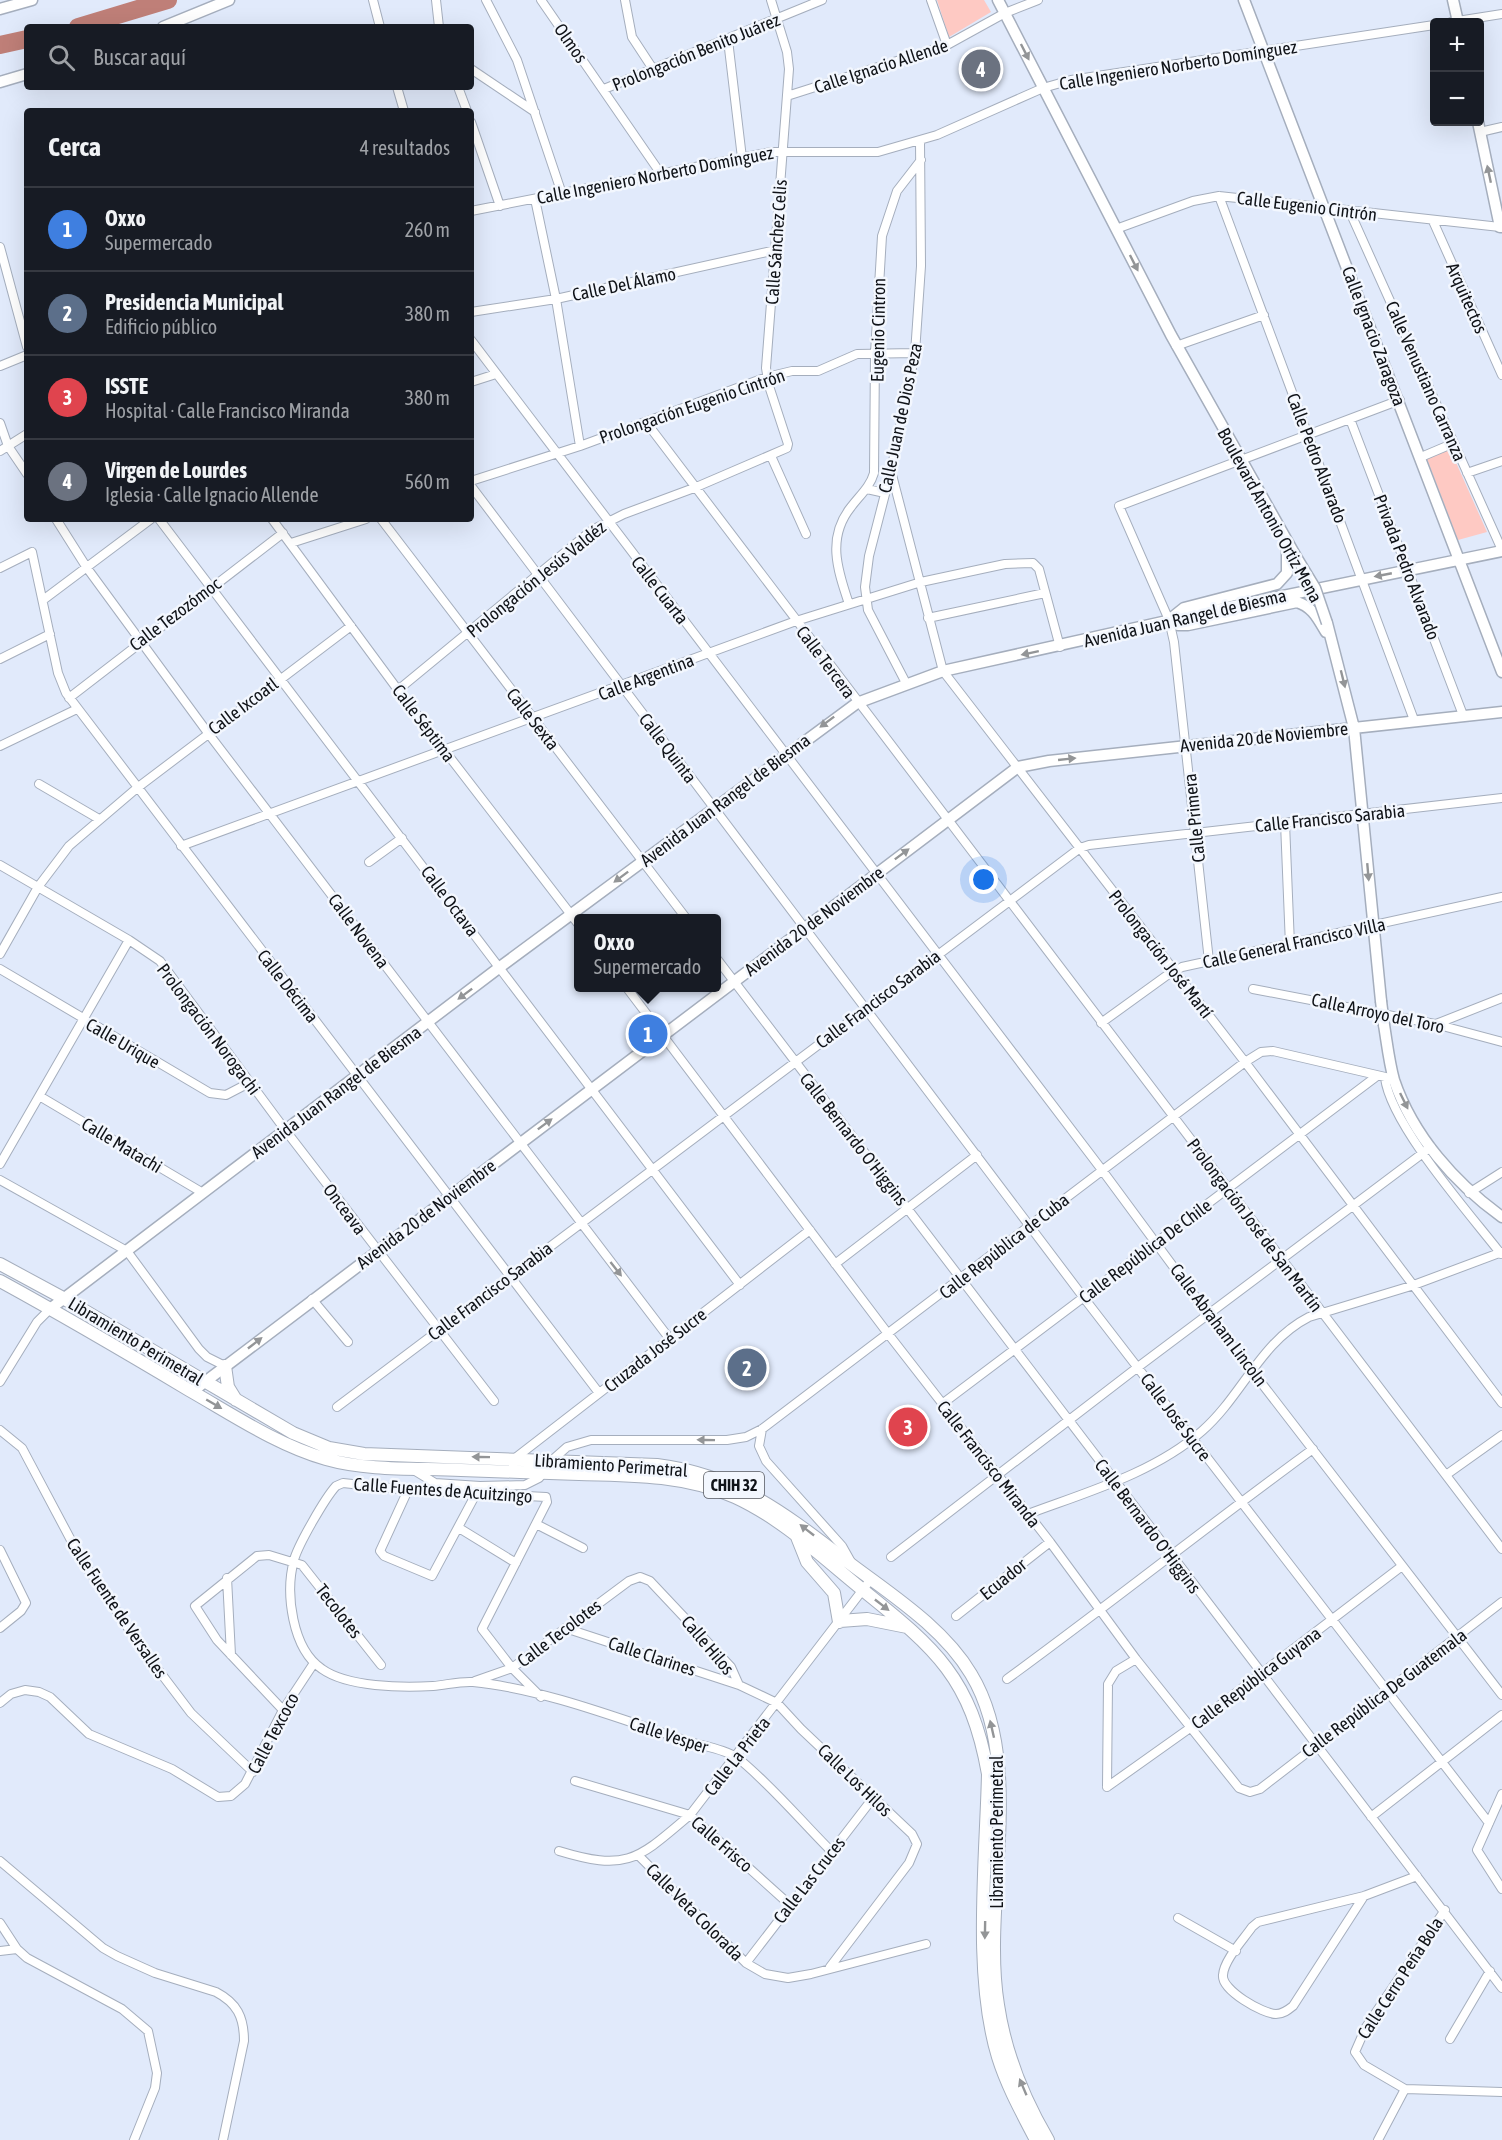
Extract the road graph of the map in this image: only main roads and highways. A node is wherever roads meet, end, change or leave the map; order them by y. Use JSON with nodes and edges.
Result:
{"nodes":[{"id":1,"x":0,"y":1264,"type":"edge"},
{"id":2,"x":0,"y":1281,"type":"edge"},
{"id":3,"x":225,"y":1366,"type":"road end"},
{"id":4,"x":237,"y":1401,"type":"junction"},
{"id":5,"x":796,"y":1536,"type":"junction"},
{"id":6,"x":911,"y":1628,"type":"junction"},
{"id":7,"x":1036,"y":2140,"type":"edge"},
{"id":8,"x":1048,"y":2140,"type":"edge"}],
"edges":[{"from":1,"to":4,"type":"main road","name":"Libramiento Perimetral","number":"CHIH 32"},
{"from":2,"to":5,"type":"main road","name":"Libramiento Perimetral","number":"CHIH 32","one_way":true},
{"from":3,"to":4,"type":"main road"},
{"from":8,"to":4,"type":"main road","name":"Libramiento Perimetral","number":"CHIH 32","one_way":true},
{"from":5,"to":6,"type":"main road","name":"Libramiento Perimetral","number":"CHIH 32","one_way":true},
{"from":5,"to":6,"type":"main road"},
{"from":6,"to":7,"type":"main road","name":"Libramiento Perimetral","number":"CHIH 32","one_way":true}]}
